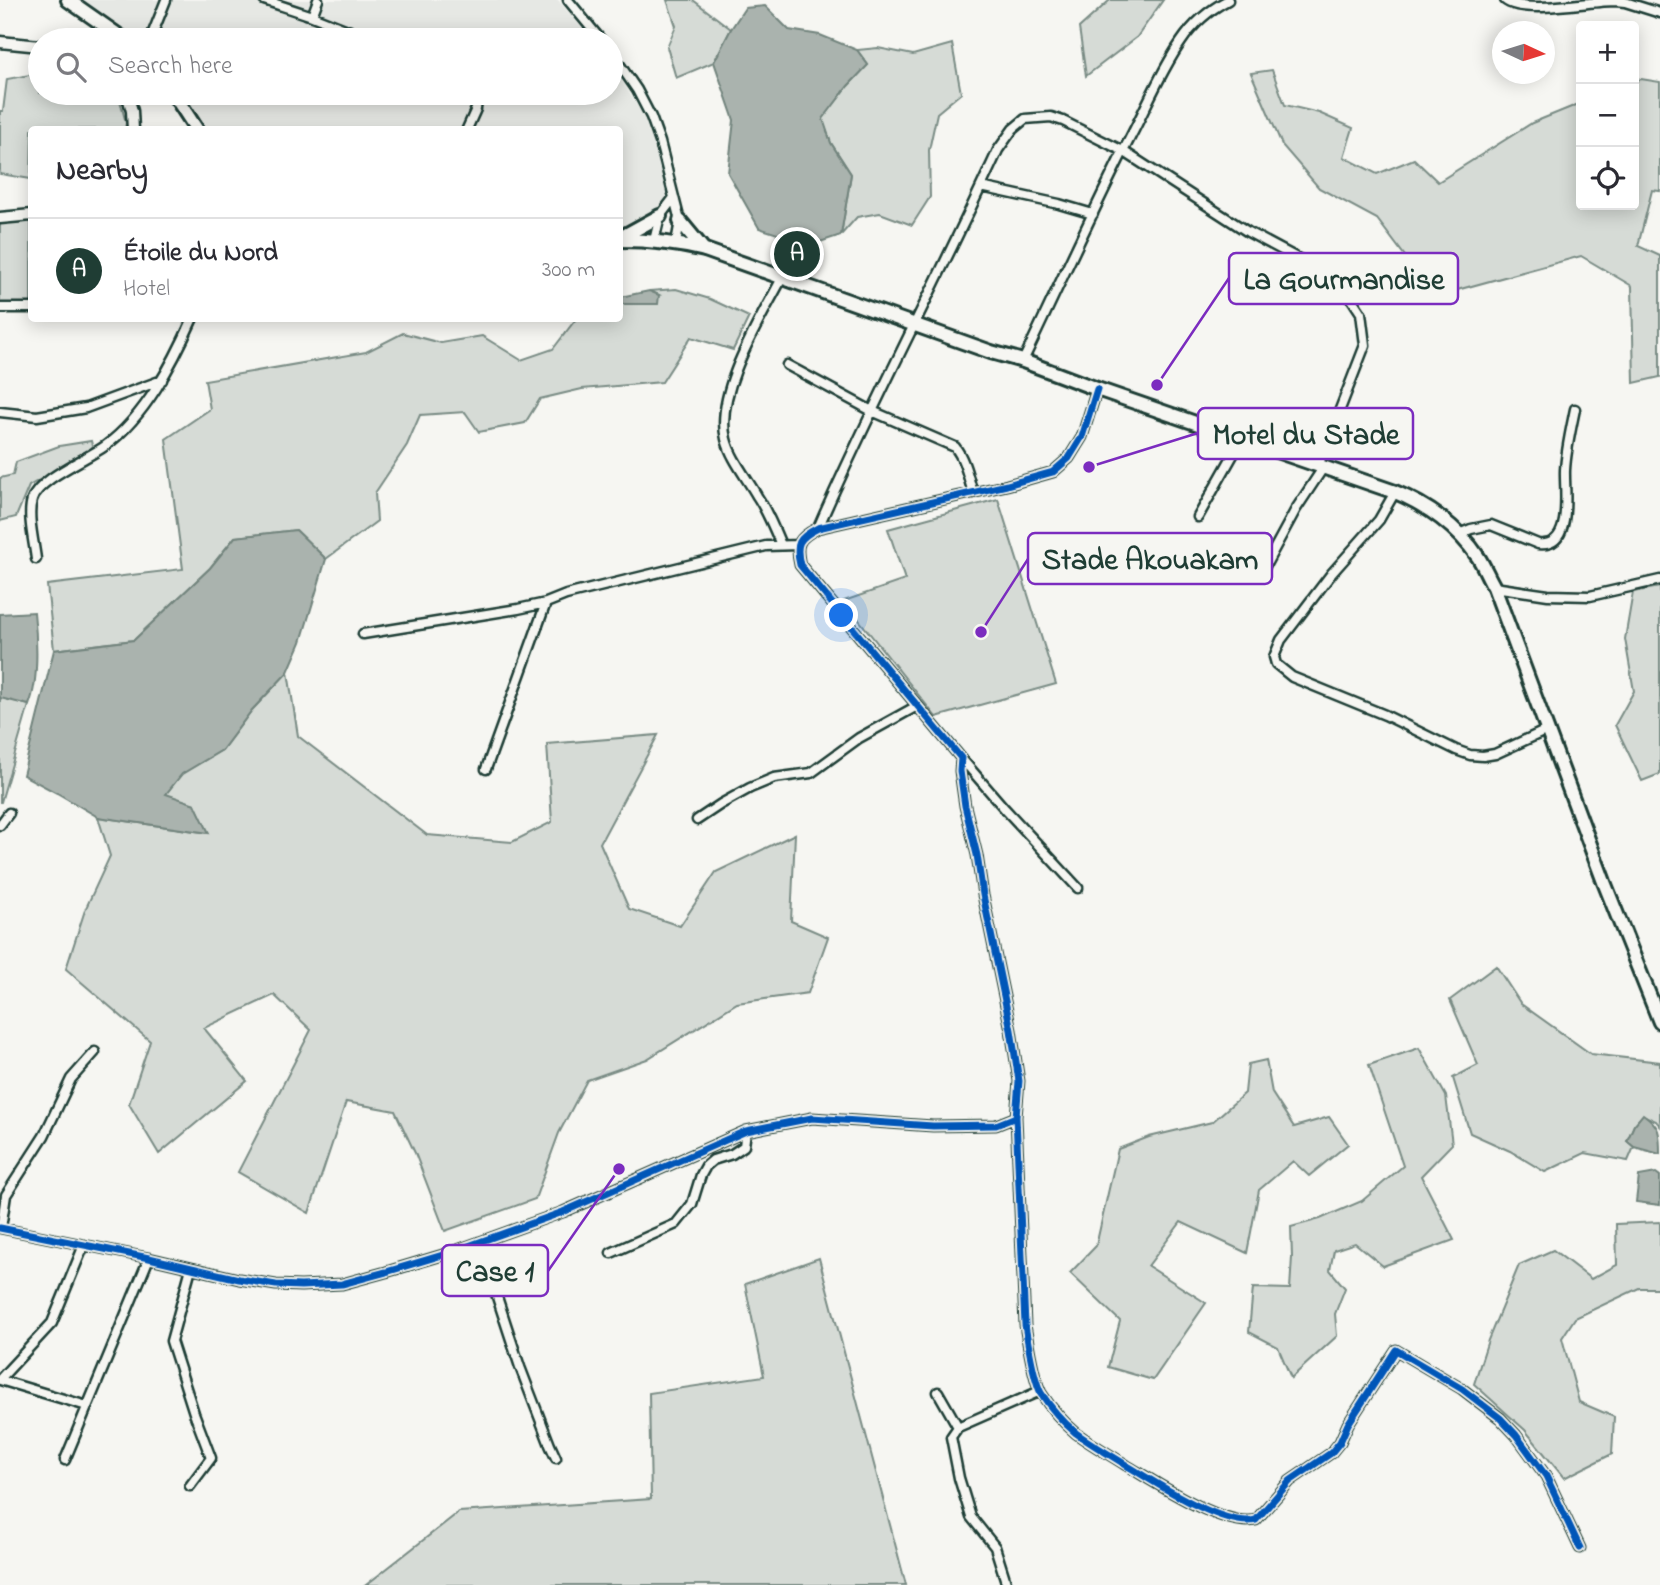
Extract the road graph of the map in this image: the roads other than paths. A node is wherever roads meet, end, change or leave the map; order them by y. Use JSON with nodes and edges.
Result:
{"nodes":[{"id":1,"x":68,"y":0,"type":"edge"},
{"id":2,"x":166,"y":0,"type":"edge"},
{"id":3,"x":264,"y":0,"type":"edge"},
{"id":4,"x":318,"y":0,"type":"edge"},
{"id":5,"x":568,"y":0,"type":"edge"},
{"id":6,"x":1228,"y":0,"type":"edge"},
{"id":7,"x":1505,"y":0,"type":"edge"},
{"id":8,"x":1660,"y":13,"type":"edge"},
{"id":9,"x":312,"y":16,"type":"junction"},
{"id":10,"x":108,"y":28,"type":"edge"},
{"id":11,"x":155,"y":28,"type":"edge"},
{"id":12,"x":342,"y":28,"type":"edge"},
{"id":13,"x":591,"y":28,"type":"edge"},
{"id":14,"x":0,"y":42,"type":"edge"},
{"id":15,"x":28,"y":45,"type":"edge"},
{"id":16,"x":623,"y":70,"type":"edge"},
{"id":17,"x":130,"y":105,"type":"edge"},
{"id":18,"x":181,"y":105,"type":"edge"},
{"id":19,"x":476,"y":105,"type":"edge"},
{"id":20,"x":133,"y":126,"type":"edge"},
{"id":21,"x":194,"y":126,"type":"edge"},
{"id":22,"x":468,"y":126,"type":"edge"},
{"id":23,"x":1123,"y":151,"type":"junction"},
{"id":24,"x":981,"y":187,"type":"junction"},
{"id":25,"x":673,"y":199,"type":"junction"},
{"id":26,"x":1093,"y":214,"type":"junction"},
{"id":27,"x":28,"y":215,"type":"edge"},
{"id":28,"x":660,"y":216,"type":"junction"},
{"id":29,"x":0,"y":218,"type":"edge"},
{"id":30,"x":680,"y":221,"type":"junction"},
{"id":31,"x":623,"y":237,"type":"edge"},
{"id":32,"x":623,"y":239,"type":"edge"},
{"id":33,"x":654,"y":241,"type":"junction"},
{"id":34,"x":676,"y":243,"type":"junction"},
{"id":35,"x":705,"y":250,"type":"junction"},
{"id":36,"x":782,"y":278,"type":"junction"},
{"id":37,"x":0,"y":308,"type":"edge"},
{"id":38,"x":28,"y":308,"type":"edge"},
{"id":39,"x":190,"y":322,"type":"edge"},
{"id":40,"x":915,"y":325,"type":"junction"},
{"id":41,"x":1023,"y":361,"type":"junction"},
{"id":42,"x":787,"y":365,"type":"dead end"},
{"id":43,"x":162,"y":380,"type":"junction"},
{"id":44,"x":1097,"y":389,"type":"junction"},
{"id":45,"x":1575,"y":409,"type":"dead end"},
{"id":46,"x":872,"y":411,"type":"junction"},
{"id":47,"x":0,"y":412,"type":"edge"},
{"id":48,"x":1242,"y":439,"type":"junction"},
{"id":49,"x":1321,"y":467,"type":"junction"},
{"id":50,"x":973,"y":492,"type":"junction"},
{"id":51,"x":1395,"y":492,"type":"junction"},
{"id":52,"x":1198,"y":517,"type":"dead end"},
{"id":53,"x":817,"y":528,"type":"junction"},
{"id":54,"x":1459,"y":534,"type":"junction"},
{"id":55,"x":781,"y":545,"type":"junction"},
{"id":56,"x":798,"y":545,"type":"junction"},
{"id":57,"x":36,"y":559,"type":"dead end"},
{"id":58,"x":1264,"y":569,"type":"dead end"},
{"id":59,"x":1660,"y":580,"type":"edge"},
{"id":60,"x":1494,"y":587,"type":"junction"},
{"id":61,"x":546,"y":603,"type":"junction"},
{"id":62,"x":363,"y":634,"type":"dead end"},
{"id":63,"x":917,"y":706,"type":"junction"},
{"id":64,"x":1547,"y":730,"type":"junction"},
{"id":65,"x":961,"y":758,"type":"junction"},
{"id":66,"x":486,"y":769,"type":"dead end"},
{"id":67,"x":9,"y":813,"type":"dead end"},
{"id":68,"x":697,"y":820,"type":"dead end"},
{"id":69,"x":0,"y":825,"type":"edge"},
{"id":70,"x":1078,"y":888,"type":"dead end"},
{"id":71,"x":1660,"y":1021,"type":"edge"},
{"id":72,"x":95,"y":1052,"type":"dead end"},
{"id":73,"x":1016,"y":1117,"type":"junction"},
{"id":74,"x":746,"y":1131,"type":"junction"},
{"id":75,"x":0,"y":1228,"type":"edge"},
{"id":76,"x":479,"y":1242,"type":"junction"},
{"id":77,"x":84,"y":1245,"type":"junction"},
{"id":78,"x":611,"y":1253,"type":"dead end"},
{"id":79,"x":149,"y":1258,"type":"junction"},
{"id":80,"x":191,"y":1268,"type":"junction"},
{"id":81,"x":0,"y":1379,"type":"edge"},
{"id":82,"x":1040,"y":1391,"type":"junction"},
{"id":83,"x":938,"y":1392,"type":"dead end"},
{"id":84,"x":87,"y":1406,"type":"junction"},
{"id":85,"x":958,"y":1427,"type":"junction"},
{"id":86,"x":556,"y":1458,"type":"dead end"},
{"id":87,"x":65,"y":1460,"type":"dead end"},
{"id":88,"x":190,"y":1486,"type":"dead end"},
{"id":89,"x":1580,"y":1548,"type":"dead end"},
{"id":90,"x":1006,"y":1585,"type":"edge"}],
"edges":[{"from":1,"to":10,"type":"highway"},
{"from":2,"to":11,"type":"street"},
{"from":3,"to":9,"type":"street"},
{"from":4,"to":9,"type":"street"},
{"from":5,"to":13,"type":"street"},
{"from":6,"to":23,"type":"street"},
{"from":7,"to":8,"type":"street"},
{"from":9,"to":12,"type":"street"},
{"from":14,"to":15,"type":"street"},
{"from":16,"to":25,"type":"street"},
{"from":17,"to":20,"type":"street"},
{"from":18,"to":21,"type":"highway"},
{"from":19,"to":22,"type":"street"},
{"from":23,"to":24,"type":"street"},
{"from":23,"to":26,"type":"street"},
{"from":23,"to":49,"type":"street"},
{"from":24,"to":26,"type":"street"},
{"from":24,"to":40,"type":"street"},
{"from":25,"to":28,"type":"street"},
{"from":25,"to":30,"type":"street"},
{"from":26,"to":41,"type":"street"},
{"from":27,"to":29,"type":"street"},
{"from":28,"to":31,"type":"highway"},
{"from":28,"to":33,"type":"street"},
{"from":30,"to":34,"type":"street"},
{"from":30,"to":35,"type":"highway"},
{"from":32,"to":33,"type":"highway"},
{"from":33,"to":34,"type":"highway"},
{"from":34,"to":35,"type":"highway"},
{"from":35,"to":36,"type":"highway"},
{"from":36,"to":40,"type":"highway"},
{"from":36,"to":55,"type":"street"},
{"from":37,"to":38,"type":"street"},
{"from":39,"to":43,"type":"street"},
{"from":40,"to":41,"type":"highway"},
{"from":40,"to":46,"type":"street"},
{"from":41,"to":44,"type":"highway"},
{"from":42,"to":46,"type":"street"},
{"from":43,"to":47,"type":"street"},
{"from":43,"to":57,"type":"street"},
{"from":44,"to":48,"type":"highway"},
{"from":44,"to":50,"type":"street"},
{"from":45,"to":54,"type":"street"},
{"from":46,"to":50,"type":"street"},
{"from":46,"to":53,"type":"street"},
{"from":48,"to":49,"type":"highway"},
{"from":48,"to":52,"type":"street"},
{"from":49,"to":51,"type":"highway"},
{"from":49,"to":58,"type":"street"},
{"from":50,"to":53,"type":"street"},
{"from":51,"to":54,"type":"highway"},
{"from":51,"to":64,"type":"street"},
{"from":53,"to":56,"type":"street"},
{"from":54,"to":60,"type":"highway"},
{"from":55,"to":56,"type":"street"},
{"from":55,"to":61,"type":"street"},
{"from":56,"to":63,"type":"street"},
{"from":59,"to":60,"type":"street"},
{"from":60,"to":64,"type":"highway"},
{"from":61,"to":62,"type":"street"},
{"from":61,"to":66,"type":"street"},
{"from":63,"to":65,"type":"street"},
{"from":63,"to":68,"type":"street"},
{"from":64,"to":71,"type":"highway"},
{"from":65,"to":70,"type":"street"},
{"from":65,"to":73,"type":"street"},
{"from":67,"to":69,"type":"street"},
{"from":72,"to":75,"type":"street"},
{"from":73,"to":74,"type":"street"},
{"from":73,"to":82,"type":"street"},
{"from":74,"to":76,"type":"street"},
{"from":74,"to":78,"type":"street"},
{"from":75,"to":77,"type":"street"},
{"from":76,"to":80,"type":"street"},
{"from":76,"to":86,"type":"street"},
{"from":77,"to":79,"type":"street"},
{"from":77,"to":81,"type":"street"},
{"from":79,"to":80,"type":"street"},
{"from":79,"to":84,"type":"street"},
{"from":80,"to":88,"type":"street"},
{"from":81,"to":84,"type":"street"},
{"from":82,"to":85,"type":"street"},
{"from":82,"to":89,"type":"street"},
{"from":83,"to":85,"type":"street"},
{"from":84,"to":87,"type":"street"},
{"from":85,"to":90,"type":"street"}]}
